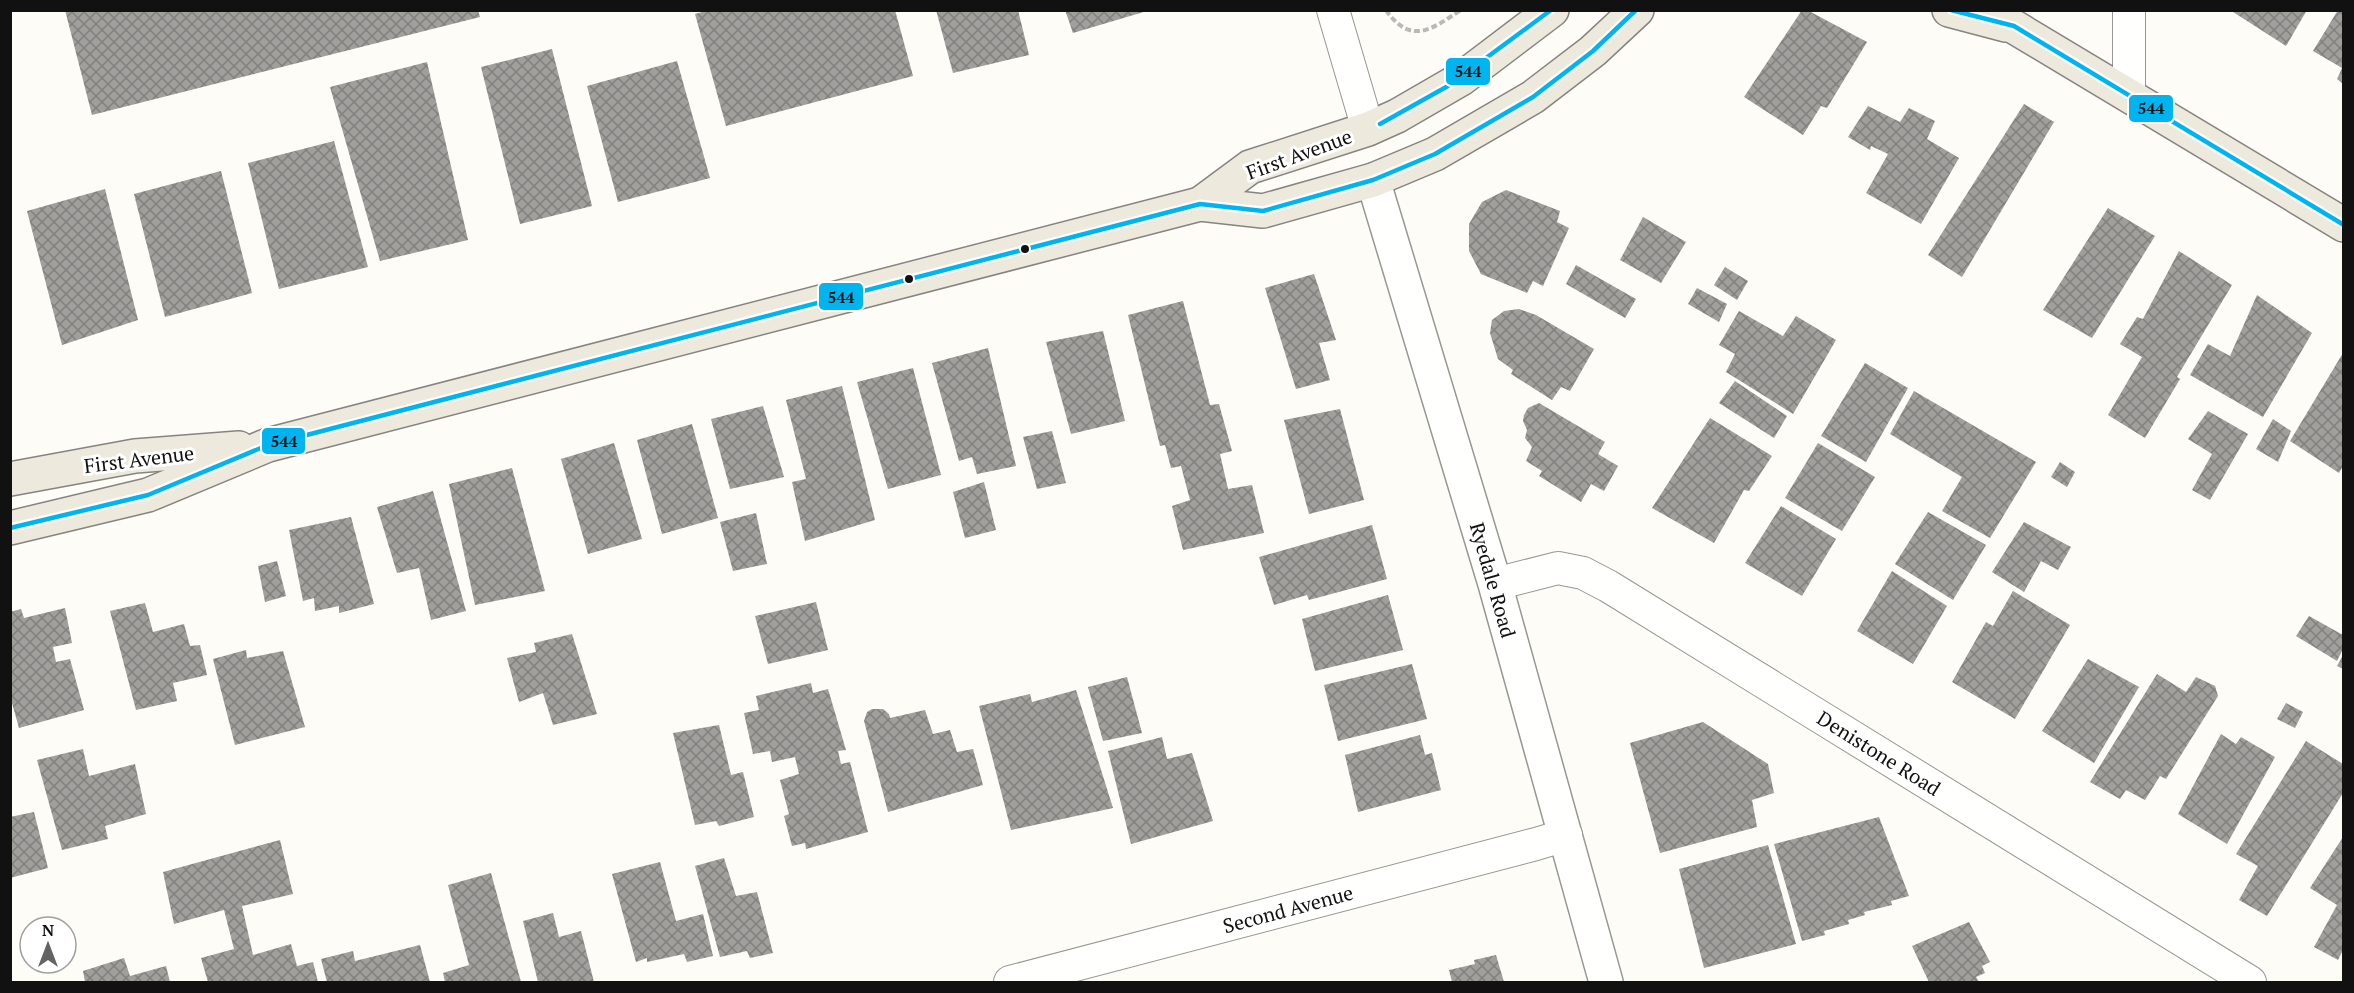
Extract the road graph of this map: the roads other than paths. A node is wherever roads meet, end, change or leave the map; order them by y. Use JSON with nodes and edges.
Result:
{"nodes":[{"id":1,"x":1333,"y":10,"type":"edge"},
{"id":2,"x":1637,"y":10,"type":"edge"},
{"id":3,"x":1949,"y":10,"type":"edge"},
{"id":4,"x":2129,"y":10,"type":"edge"},
{"id":5,"x":1541,"y":16,"type":"edge"},
{"id":6,"x":2000,"y":18,"type":"edge"},
{"id":7,"x":2129,"y":96,"type":"junction"},
{"id":8,"x":1368,"y":129,"type":"junction"},
{"id":9,"x":1373,"y":180,"type":"junction"},
{"id":10,"x":1200,"y":204,"type":"junction"},
{"id":11,"x":2343,"y":225,"type":"edge"},
{"id":12,"x":268,"y":445,"type":"junction"},
{"id":13,"x":10,"y":479,"type":"edge"},
{"id":14,"x":10,"y":528,"type":"edge"},
{"id":15,"x":1495,"y":584,"type":"junction"},
{"id":16,"x":1566,"y":835,"type":"junction"},
{"id":17,"x":1010,"y":982,"type":"edge"},
{"id":18,"x":1606,"y":982,"type":"edge"},
{"id":19,"x":2250,"y":982,"type":"edge"}],
"edges":[{"from":1,"to":8,"type":"street"},
{"from":2,"to":9,"type":"main road","name":"First Avenue"},
{"from":3,"to":6,"type":"main road"},
{"from":4,"to":7,"type":"street"},
{"from":5,"to":8,"type":"main road","name":"First Avenue"},
{"from":6,"to":7,"type":"main road"},
{"from":7,"to":11,"type":"main road"},
{"from":8,"to":10,"type":"main road","name":"First Avenue"},
{"from":9,"to":10,"type":"main road","name":"First Avenue"},
{"from":9,"to":15,"type":"street","name":"Ryedale Road"},
{"from":10,"to":12,"type":"main road","name":"First Avenue"},
{"from":12,"to":13,"type":"main road","name":"First Avenue"},
{"from":12,"to":14,"type":"main road","name":"First Avenue"},
{"from":15,"to":16,"type":"street","name":"Ryedale Road"},
{"from":15,"to":19,"type":"street","name":"Denistone Road"},
{"from":16,"to":17,"type":"street","name":"Second Avenue"},
{"from":16,"to":18,"type":"street","name":"Ryedale Road"}]}
